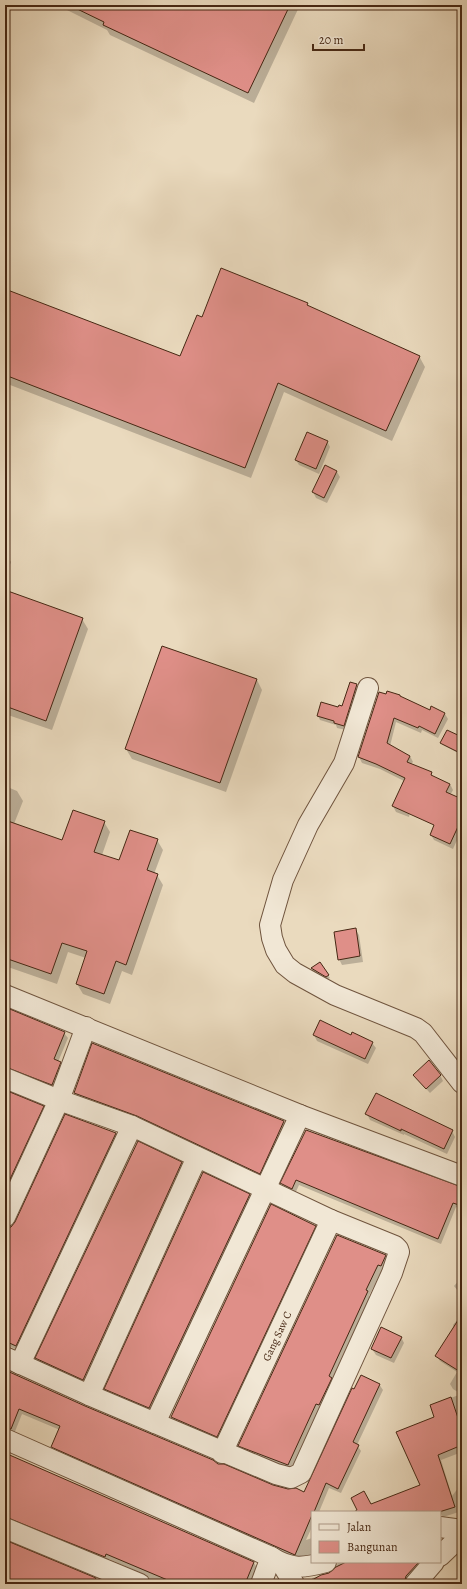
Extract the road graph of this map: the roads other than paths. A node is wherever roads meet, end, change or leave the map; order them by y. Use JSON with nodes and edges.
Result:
{"nodes":[{"id":1,"x":368,"y":688,"type":"dead end"},
{"id":2,"x":5,"y":995,"type":"edge"},
{"id":3,"x":86,"y":1028,"type":"junction"},
{"id":4,"x":5,"y":1078,"type":"edge"},
{"id":5,"x":462,"y":1083,"type":"edge"},
{"id":6,"x":59,"y":1100,"type":"junction"},
{"id":7,"x":300,"y":1115,"type":"junction"},
{"id":8,"x":132,"y":1126,"type":"junction"},
{"id":9,"x":196,"y":1156,"type":"junction"},
{"id":10,"x":462,"y":1176,"type":"edge"},
{"id":11,"x":266,"y":1190,"type":"junction"},
{"id":12,"x":5,"y":1217,"type":"edge"},
{"id":13,"x":331,"y":1220,"type":"junction"},
{"id":14,"x":13,"y":1360,"type":"edge"},
{"id":15,"x":89,"y":1395,"type":"junction"},
{"id":16,"x":155,"y":1423,"type":"junction"},
{"id":17,"x":5,"y":1439,"type":"edge"},
{"id":18,"x":222,"y":1453,"type":"junction"},
{"id":19,"x":441,"y":1527,"type":"edge"},
{"id":20,"x":5,"y":1528,"type":"edge"},
{"id":21,"x":462,"y":1530,"type":"edge"},
{"id":22,"x":462,"y":1535,"type":"edge"},
{"id":23,"x":441,"y":1555,"type":"edge"},
{"id":24,"x":277,"y":1560,"type":"junction"},
{"id":25,"x":322,"y":1563,"type":"edge"},
{"id":26,"x":433,"y":1563,"type":"edge"},
{"id":27,"x":417,"y":1583,"type":"edge"},
{"id":28,"x":140,"y":1584,"type":"edge"},
{"id":29,"x":261,"y":1584,"type":"edge"},
{"id":30,"x":294,"y":1584,"type":"edge"}],
"edges":[{"from":1,"to":5,"type":"street"},
{"from":2,"to":3,"type":"street"},
{"from":3,"to":6,"type":"street"},
{"from":3,"to":7,"type":"street"},
{"from":4,"to":6,"type":"street"},
{"from":6,"to":8,"type":"street"},
{"from":6,"to":12,"type":"street"},
{"from":7,"to":10,"type":"street"},
{"from":7,"to":11,"type":"street"},
{"from":8,"to":9,"type":"street"},
{"from":8,"to":14,"type":"street"},
{"from":9,"to":11,"type":"street"},
{"from":9,"to":15,"type":"street"},
{"from":11,"to":13,"type":"street"},
{"from":11,"to":16,"type":"street"},
{"from":13,"to":18,"type":"street","name":"Gang Saw C"},
{"from":13,"to":18,"type":"street"},
{"from":14,"to":15,"type":"street"},
{"from":15,"to":16,"type":"street"},
{"from":16,"to":18,"type":"street"},
{"from":17,"to":24,"type":"street"},
{"from":19,"to":21,"type":"street"},
{"from":20,"to":28,"type":"street"},
{"from":22,"to":23,"type":"street"},
{"from":24,"to":25,"type":"street"},
{"from":24,"to":29,"type":"street"},
{"from":24,"to":30,"type":"street"},
{"from":26,"to":27,"type":"street"}]}
